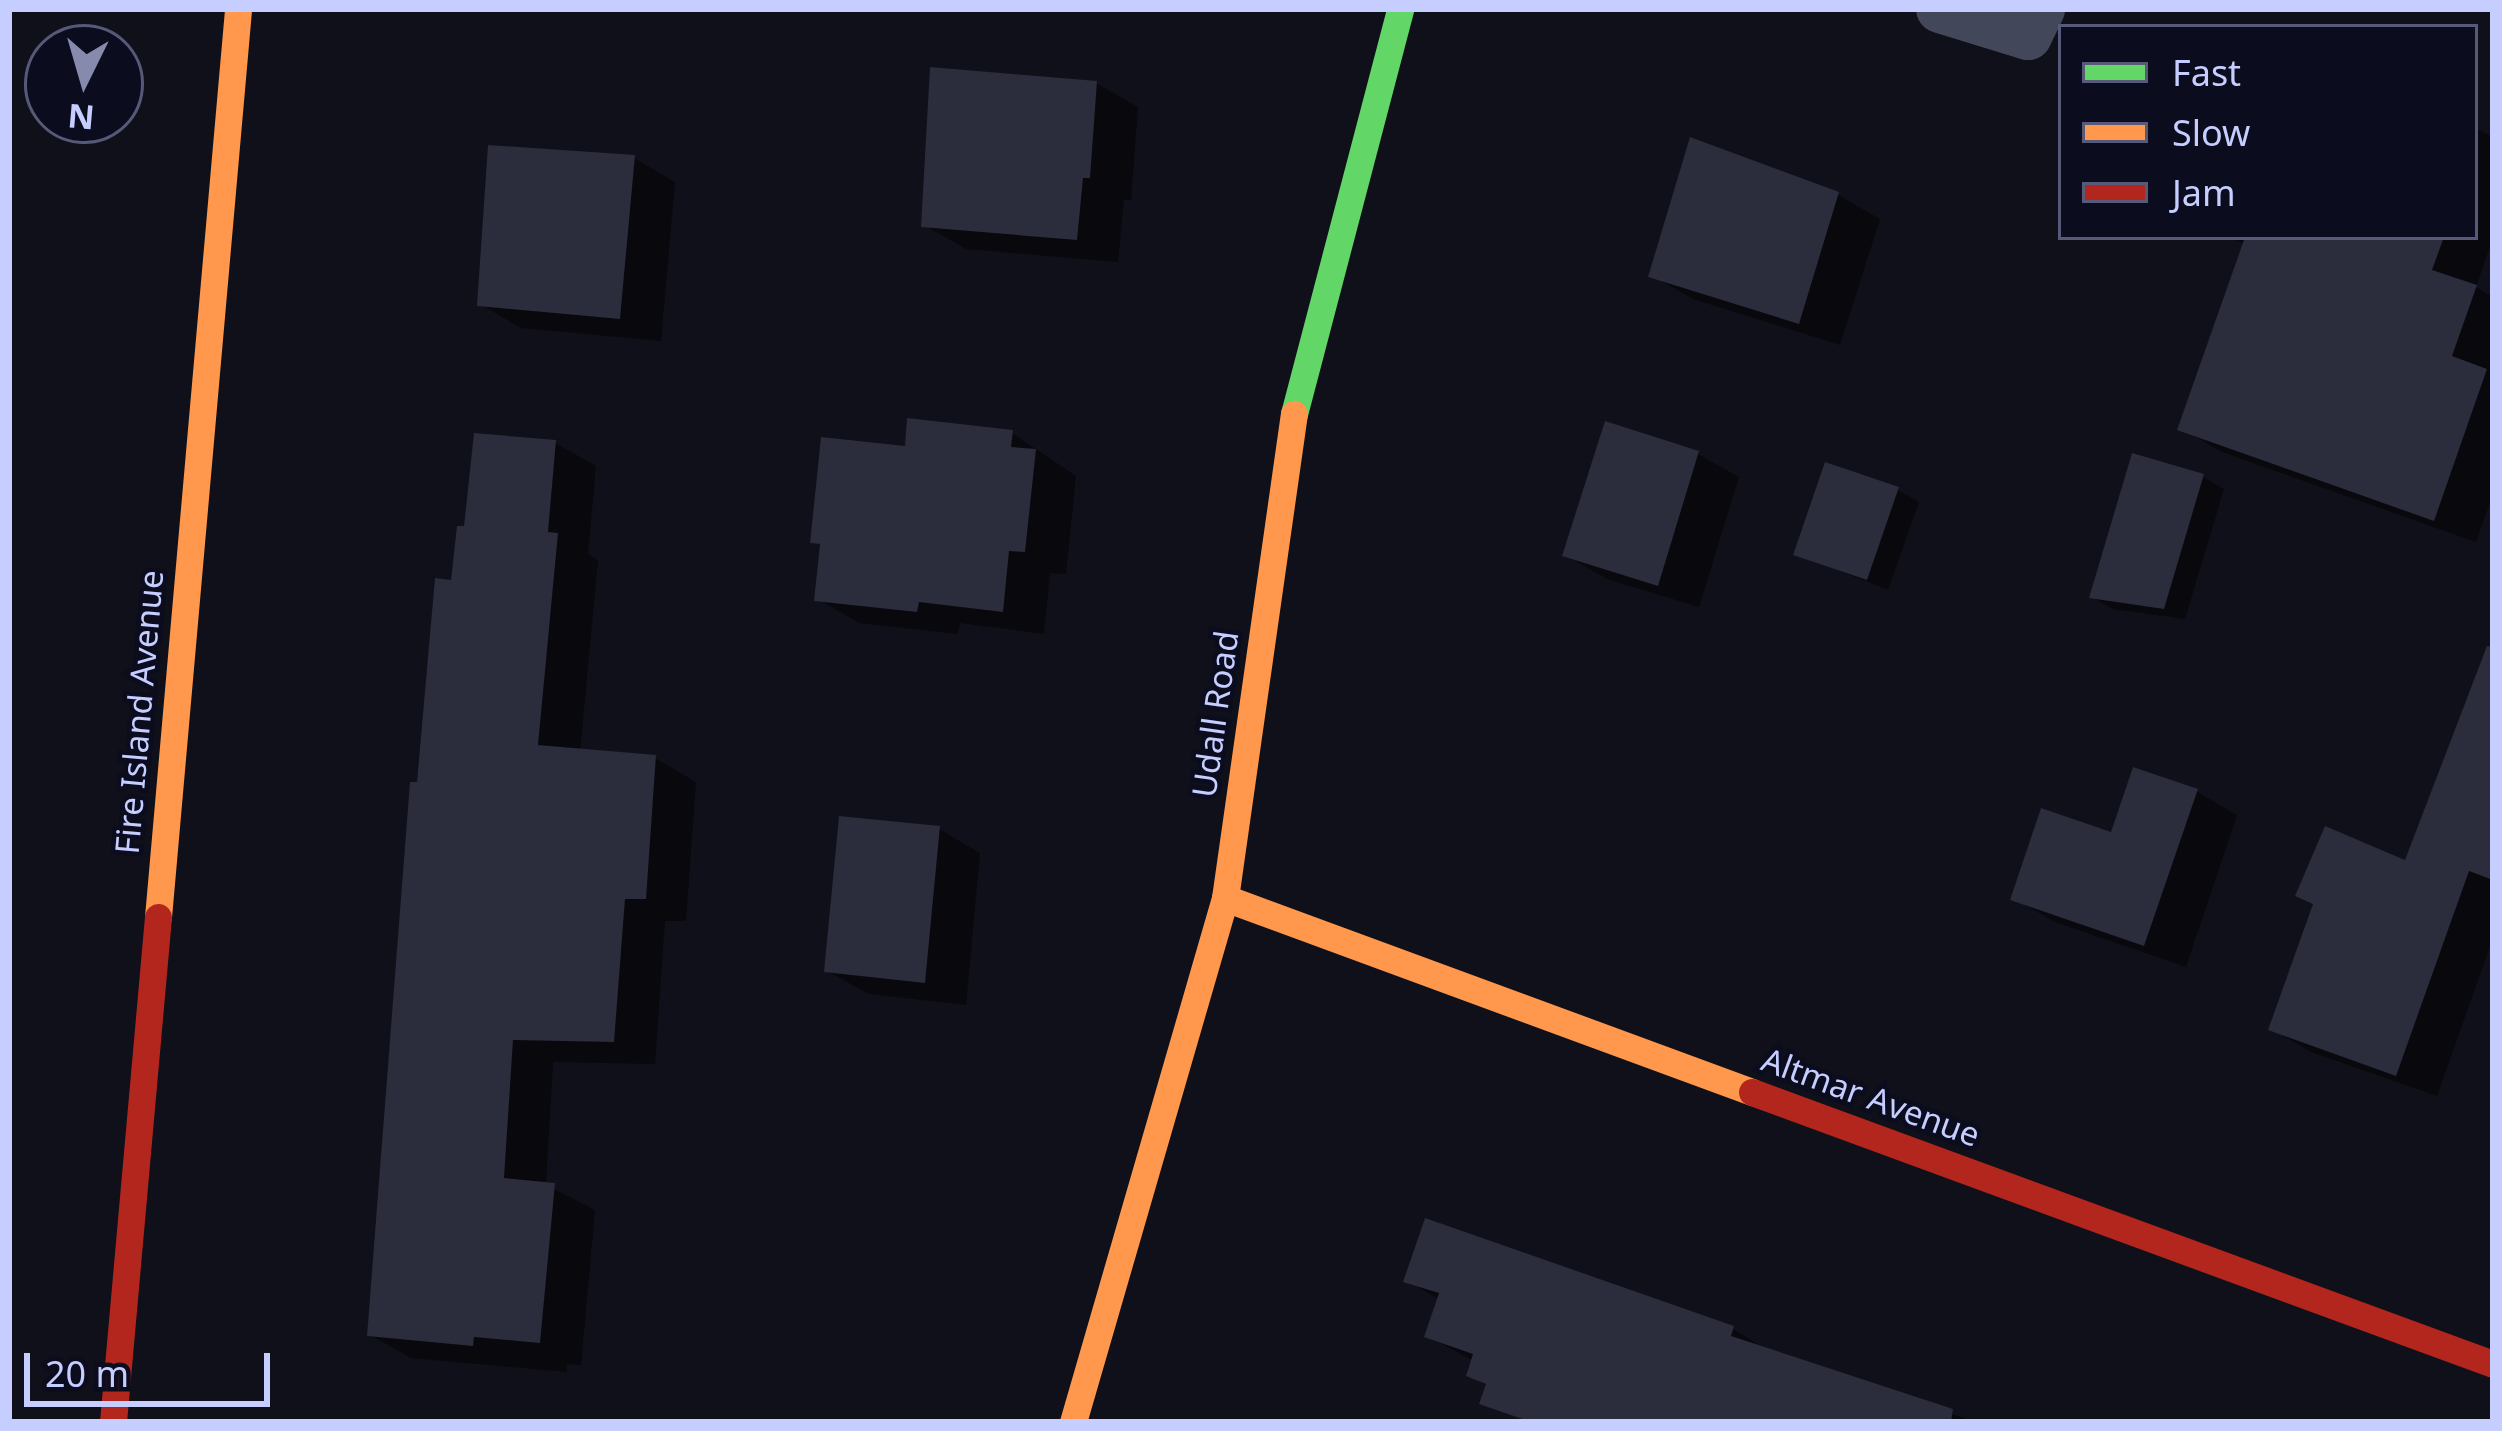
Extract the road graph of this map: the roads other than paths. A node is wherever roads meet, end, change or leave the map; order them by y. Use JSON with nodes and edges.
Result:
{"nodes":[{"id":1,"x":238,"y":9,"type":"edge"},
{"id":2,"x":1400,"y":9,"type":"edge"},
{"id":3,"x":1940,"y":9,"type":"edge"},
{"id":4,"x":2041,"y":9,"type":"edge"},
{"id":5,"x":1225,"y":898,"type":"junction"},
{"id":6,"x":2493,"y":1364,"type":"edge"},
{"id":7,"x":112,"y":1422,"type":"edge"},
{"id":8,"x":1073,"y":1422,"type":"edge"}],
"edges":[{"from":1,"to":7,"type":"street","name":"Fire Island Avenue"},
{"from":2,"to":5,"type":"street","name":"Udall Road"},
{"from":3,"to":4,"type":"lane"},
{"from":5,"to":6,"type":"street","name":"Altmar Avenue"},
{"from":5,"to":8,"type":"street","name":"Udall Road"}]}
